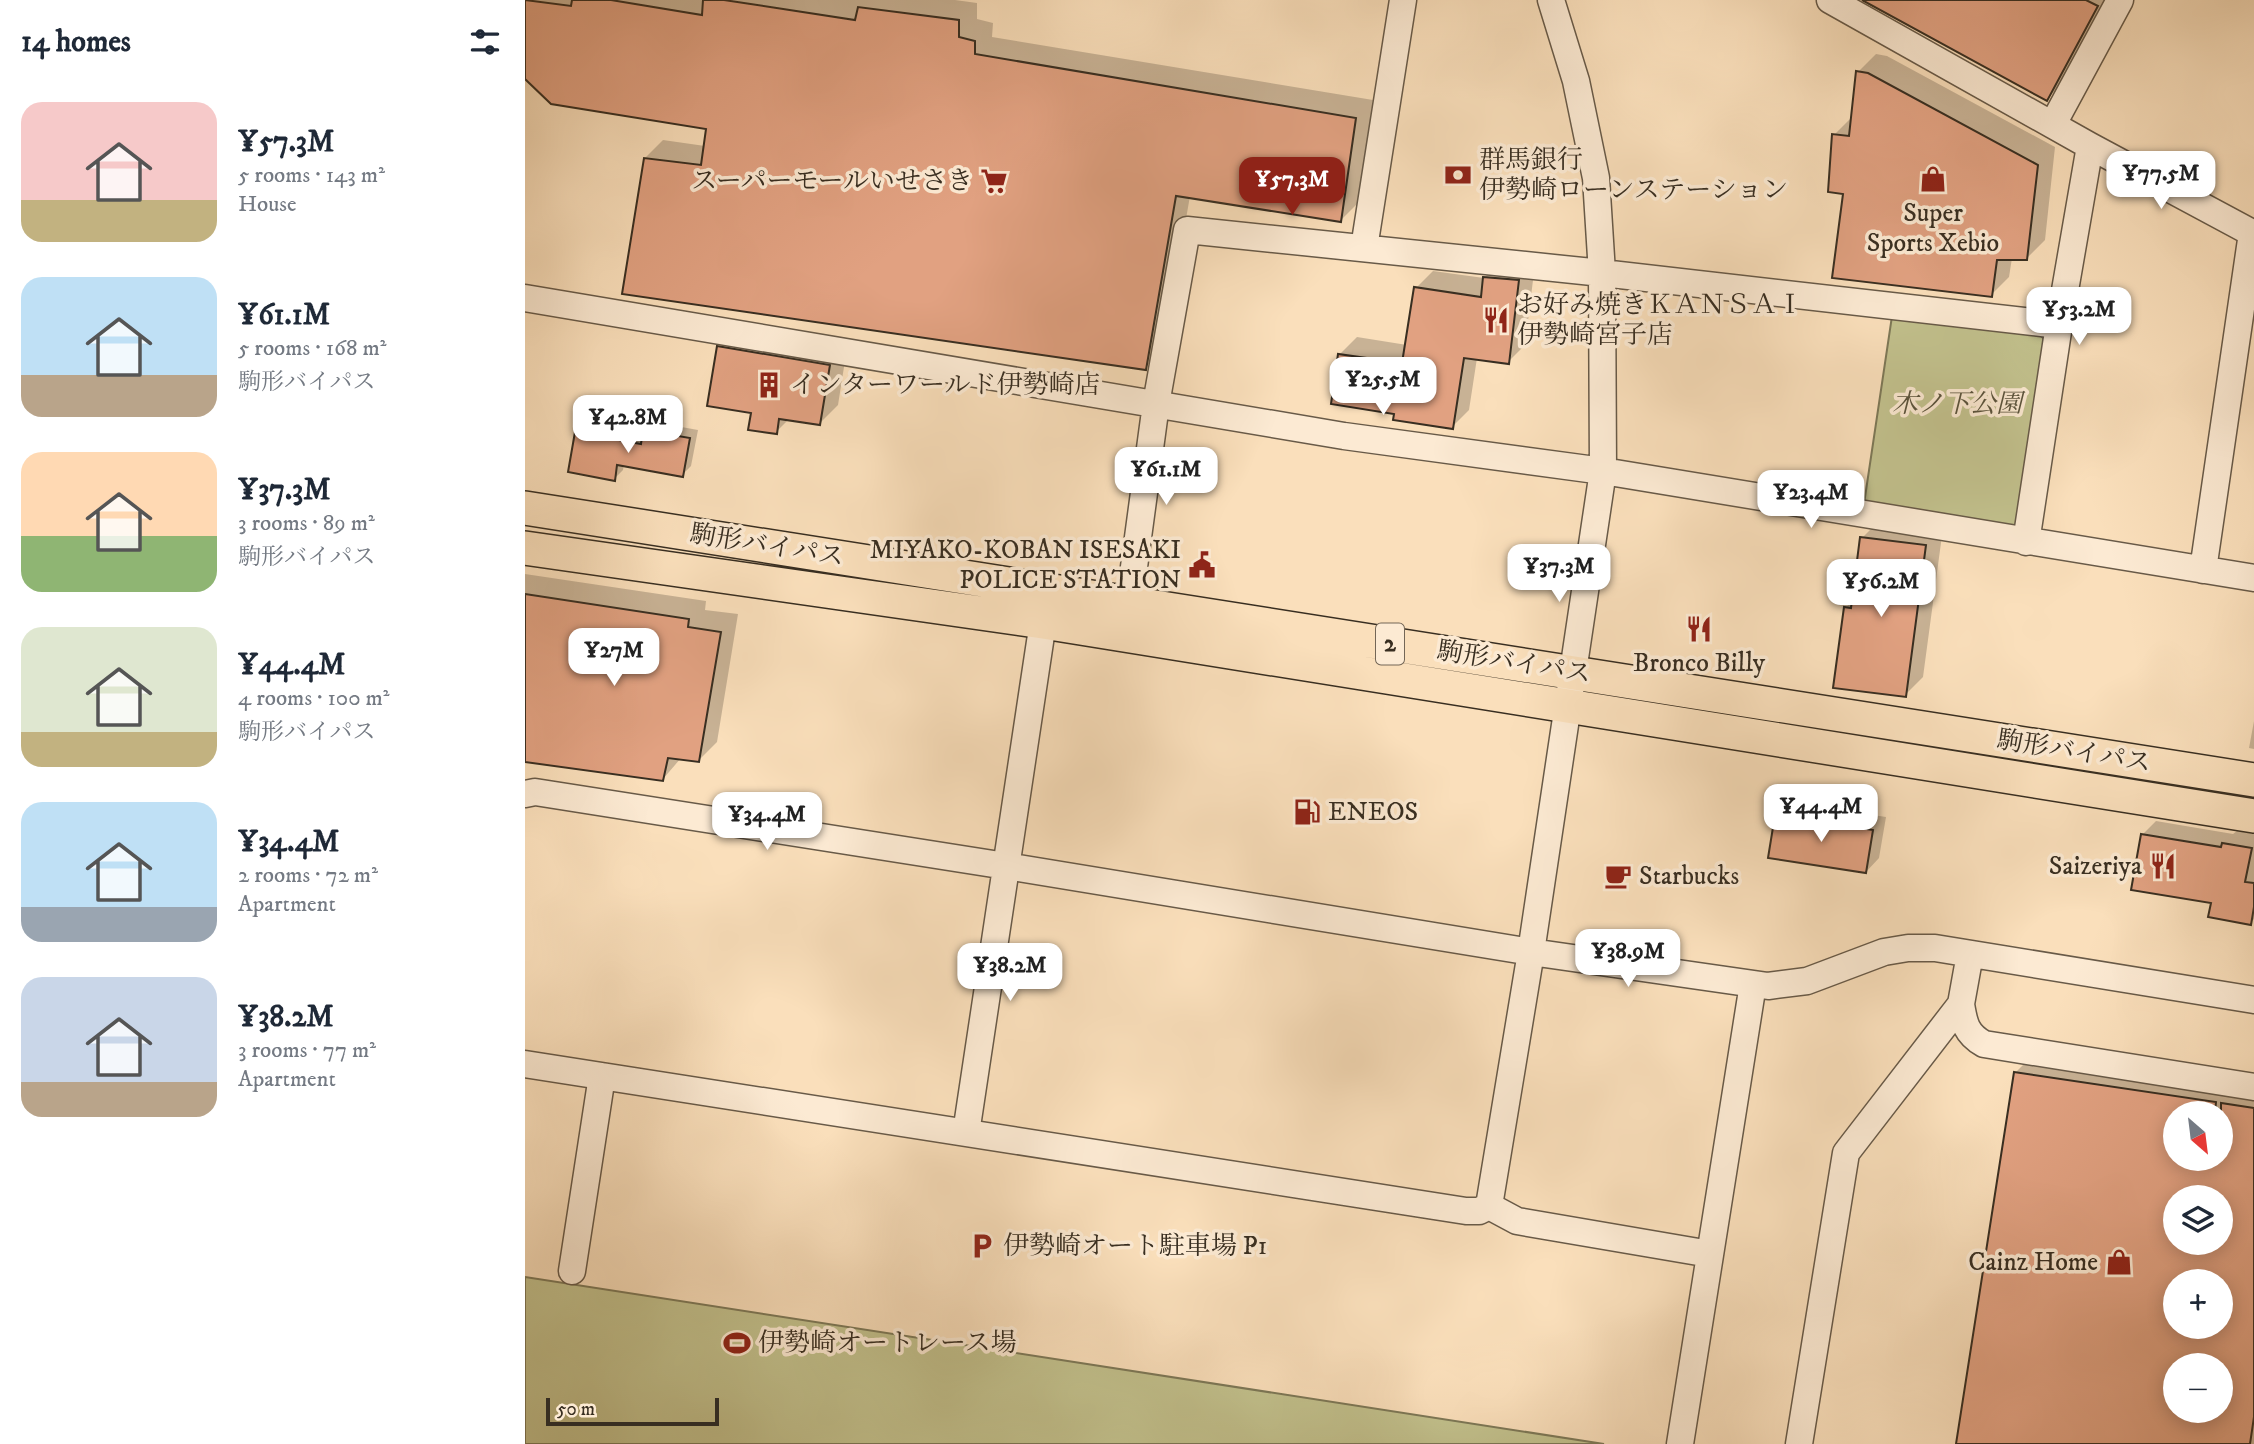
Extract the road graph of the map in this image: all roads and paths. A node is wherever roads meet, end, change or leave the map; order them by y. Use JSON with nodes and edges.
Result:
{"nodes":[{"id":1,"x":1403,"y":0,"type":"edge"},
{"id":2,"x":1551,"y":0,"type":"edge"},
{"id":3,"x":1829,"y":0,"type":"edge"},
{"id":4,"x":2120,"y":0,"type":"edge"},
{"id":5,"x":2053,"y":124,"type":"junction"},
{"id":6,"x":2090,"y":146,"type":"junction"},
{"id":7,"x":2253,"y":234,"type":"edge"},
{"id":8,"x":1364,"y":248,"type":"junction"},
{"id":9,"x":1602,"y":273,"type":"junction"},
{"id":10,"x":525,"y":298,"type":"edge"},
{"id":11,"x":2059,"y":325,"type":"junction"},
{"id":12,"x":1156,"y":404,"type":"junction"},
{"id":13,"x":1603,"y":471,"type":"junction"},
{"id":14,"x":525,"y":508,"type":"edge"},
{"id":15,"x":2026,"y":542,"type":"junction"},
{"id":16,"x":525,"y":548,"type":"edge"},
{"id":17,"x":2203,"y":570,"type":"junction"},
{"id":18,"x":2254,"y":578,"type":"edge"},
{"id":19,"x":1129,"y":604,"type":"junction"},
{"id":20,"x":1042,"y":622,"type":"junction"},
{"id":21,"x":1572,"y":672,"type":"junction"},
{"id":22,"x":1569,"y":708,"type":"junction"},
{"id":23,"x":2254,"y":780,"type":"edge"},
{"id":24,"x":525,"y":794,"type":"edge"},
{"id":25,"x":2254,"y":816,"type":"edge"},
{"id":26,"x":1006,"y":866,"type":"junction"},
{"id":27,"x":1531,"y":952,"type":"junction"},
{"id":28,"x":1970,"y":954,"type":"junction"},
{"id":29,"x":1753,"y":984,"type":"junction"},
{"id":30,"x":2254,"y":1000,"type":"edge"},
{"id":31,"x":1961,"y":1004,"type":"junction"},
{"id":32,"x":525,"y":1064,"type":"edge"},
{"id":33,"x":602,"y":1076,"type":"junction"},
{"id":34,"x":2254,"y":1087,"type":"edge"},
{"id":35,"x":966,"y":1133,"type":"junction"},
{"id":36,"x":1489,"y":1206,"type":"junction"},
{"id":37,"x":1710,"y":1254,"type":"junction"},
{"id":38,"x":572,"y":1271,"type":"dead end"},
{"id":39,"x":1680,"y":1444,"type":"edge"},
{"id":40,"x":1799,"y":1444,"type":"edge"}],
"edges":[{"from":1,"to":8,"type":"street"},
{"from":2,"to":9,"type":"street"},
{"from":3,"to":5,"type":"street"},
{"from":4,"to":5,"type":"street"},
{"from":5,"to":6,"type":"street"},
{"from":6,"to":7,"type":"street"},
{"from":6,"to":11,"type":"street"},
{"from":7,"to":17,"type":"street"},
{"from":8,"to":9,"type":"street"},
{"from":8,"to":12,"type":"street"},
{"from":9,"to":11,"type":"street"},
{"from":9,"to":13,"type":"street"},
{"from":10,"to":12,"type":"street"},
{"from":11,"to":15,"type":"street"},
{"from":12,"to":13,"type":"street"},
{"from":12,"to":19,"type":"street"},
{"from":13,"to":15,"type":"street"},
{"from":13,"to":21,"type":"street"},
{"from":14,"to":19,"type":"main road","name":"駒形バイパス","number":"2"},
{"from":15,"to":17,"type":"street"},
{"from":16,"to":20,"type":"main road","name":"駒形バイパス","number":"2"},
{"from":17,"to":18,"type":"street"},
{"from":19,"to":21,"type":"main road","name":"駒形バイパス","number":"2"},
{"from":20,"to":22,"type":"main road","name":"駒形バイパス","number":"2"},
{"from":20,"to":26,"type":"street"},
{"from":21,"to":22,"type":"street"},
{"from":21,"to":23,"type":"main road","name":"駒形バイパス","number":"2"},
{"from":22,"to":25,"type":"main road","name":"駒形バイパス","number":"2"},
{"from":22,"to":27,"type":"street"},
{"from":24,"to":26,"type":"street"},
{"from":26,"to":27,"type":"street"},
{"from":26,"to":35,"type":"street"},
{"from":27,"to":29,"type":"street"},
{"from":27,"to":36,"type":"street"},
{"from":28,"to":29,"type":"street"},
{"from":28,"to":30,"type":"street"},
{"from":28,"to":31,"type":"street"},
{"from":29,"to":37,"type":"street"},
{"from":31,"to":34,"type":"street"},
{"from":31,"to":40,"type":"street"},
{"from":32,"to":33,"type":"street"},
{"from":33,"to":35,"type":"street"},
{"from":33,"to":38,"type":"street"},
{"from":35,"to":36,"type":"street"},
{"from":36,"to":37,"type":"street"},
{"from":37,"to":39,"type":"street"}]}
